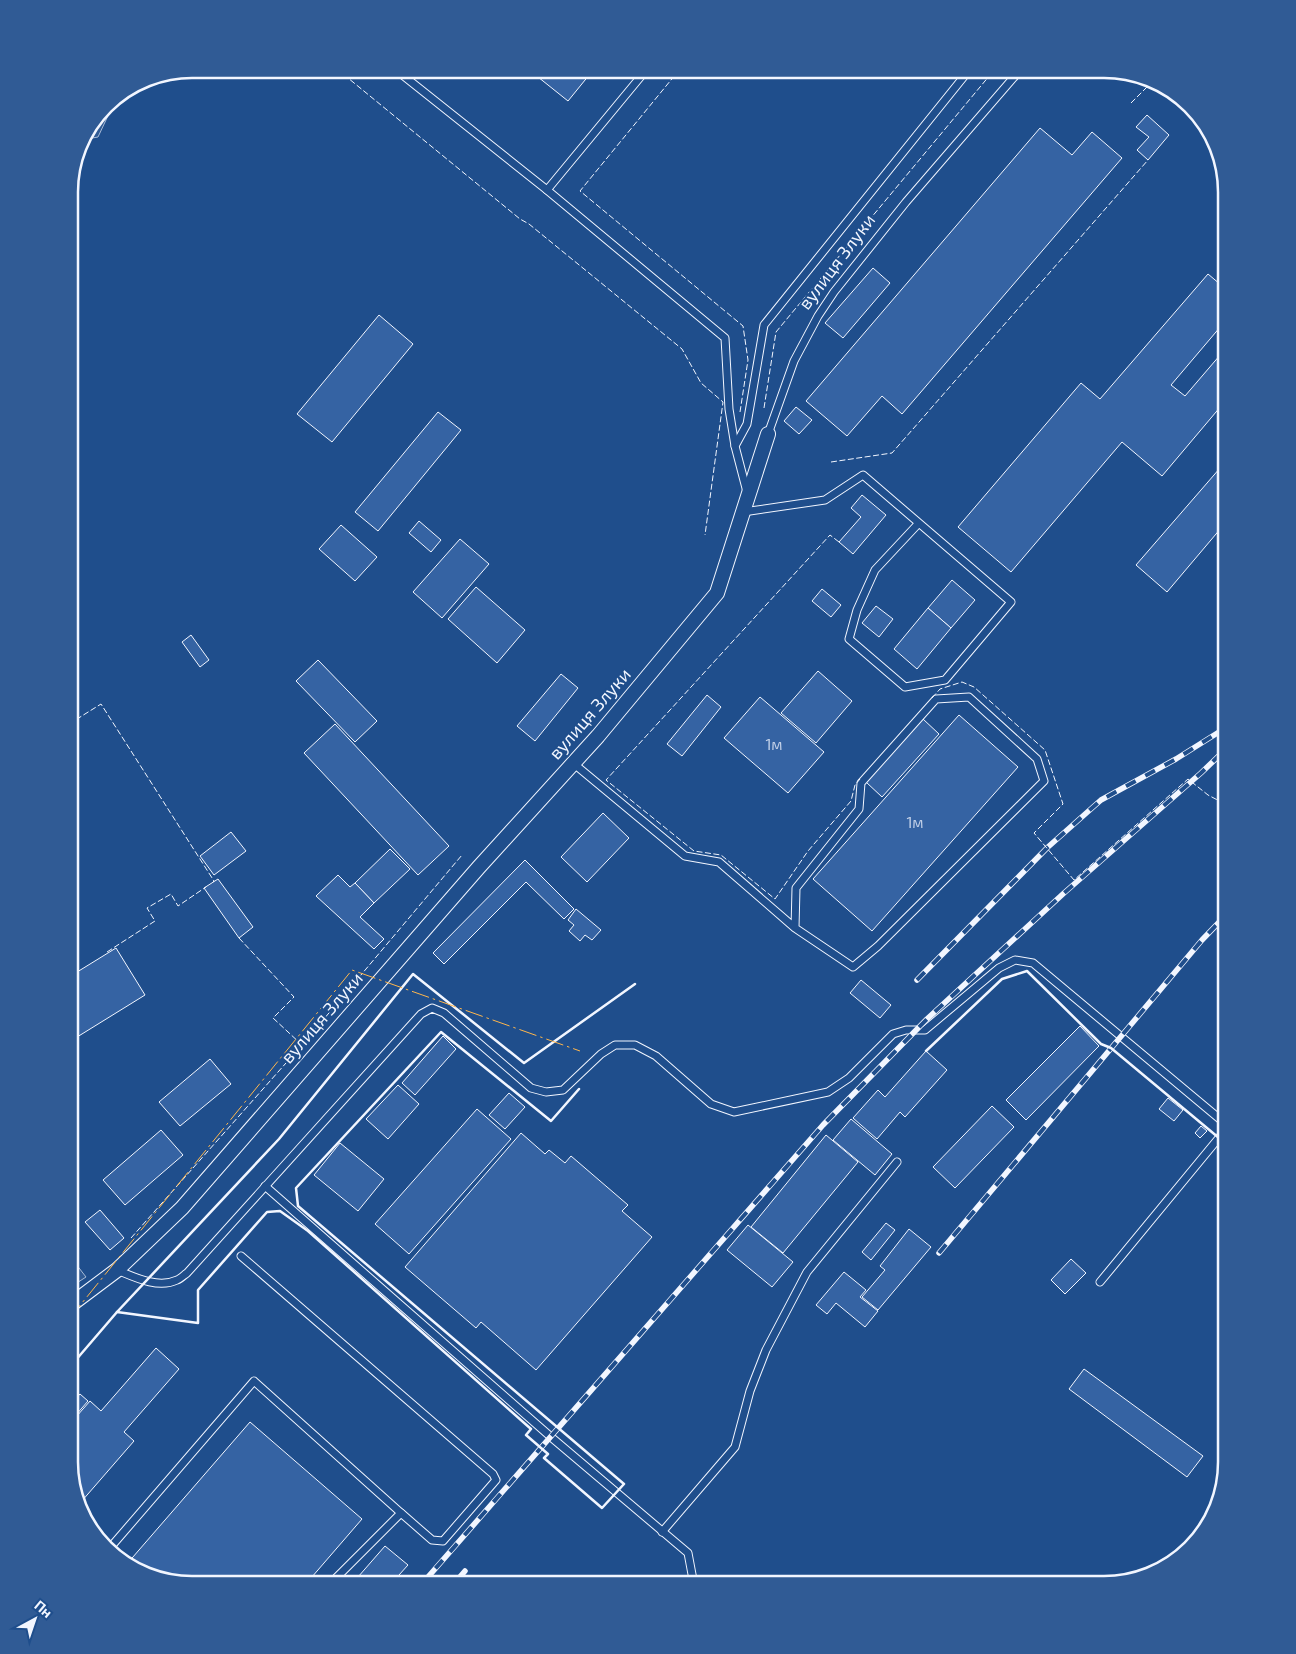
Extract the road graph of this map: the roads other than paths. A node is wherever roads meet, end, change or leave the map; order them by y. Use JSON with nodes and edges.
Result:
{"nodes":[{"id":1,"x":406,"y":78,"type":"edge"},
{"id":2,"x":640,"y":78,"type":"edge"},
{"id":3,"x":963,"y":78,"type":"edge"},
{"id":4,"x":1012,"y":78,"type":"edge"},
{"id":5,"x":547,"y":190,"type":"junction"},
{"id":6,"x":768,"y":434,"type":"joint"},
{"id":7,"x":735,"y":446,"type":"junction"},
{"id":8,"x":748,"y":497,"type":"junction"},
{"id":9,"x":743,"y":512,"type":"junction"},
{"id":10,"x":918,"y":524,"type":"junction"},
{"id":11,"x":573,"y":763,"type":"junction"},
{"id":12,"x":795,"y":928,"type":"junction"},
{"id":13,"x":1218,"y":1119,"type":"edge"},
{"id":14,"x":1218,"y":1138,"type":"edge"},
{"id":15,"x":897,"y":1162,"type":"dead end"},
{"id":16,"x":266,"y":1186,"type":"junction"},
{"id":17,"x":241,"y":1256,"type":"dead end"},
{"id":18,"x":116,"y":1270,"type":"junction"},
{"id":19,"x":1100,"y":1282,"type":"dead end"},
{"id":20,"x":78,"y":1299,"type":"edge"},
{"id":21,"x":401,"y":1513,"type":"junction"},
{"id":22,"x":662,"y":1532,"type":"junction"},
{"id":23,"x":113,"y":1545,"type":"edge"},
{"id":24,"x":338,"y":1576,"type":"edge"},
{"id":25,"x":692,"y":1576,"type":"edge"}],
"edges":[{"from":1,"to":5,"type":"lane"},
{"from":2,"to":5,"type":"lane"},
{"from":3,"to":7,"type":"lane"},
{"from":4,"to":6,"type":"lane","name":"вулиця Злуки"},
{"from":5,"to":7,"type":"lane"},
{"from":6,"to":8,"type":"street","name":"вулиця Злуки"},
{"from":7,"to":8,"type":"lane"},
{"from":8,"to":9,"type":"street","name":"вулиця Злуки"},
{"from":9,"to":10,"type":"lane"},
{"from":9,"to":11,"type":"street","name":"вулиця Злуки"},
{"from":10,"to":10,"type":"lane"},
{"from":11,"to":12,"type":"lane"},
{"from":11,"to":18,"type":"street","name":"вулиця Злуки"},
{"from":12,"to":12,"type":"lane"},
{"from":13,"to":16,"type":"lane"},
{"from":14,"to":19,"type":"lane"},
{"from":15,"to":22,"type":"lane"},
{"from":16,"to":18,"type":"lane"},
{"from":16,"to":22,"type":"lane"},
{"from":17,"to":21,"type":"lane"},
{"from":18,"to":20,"type":"street","name":"вулиця Злуки"},
{"from":21,"to":23,"type":"lane"},
{"from":21,"to":24,"type":"lane"},
{"from":22,"to":25,"type":"lane"}]}
